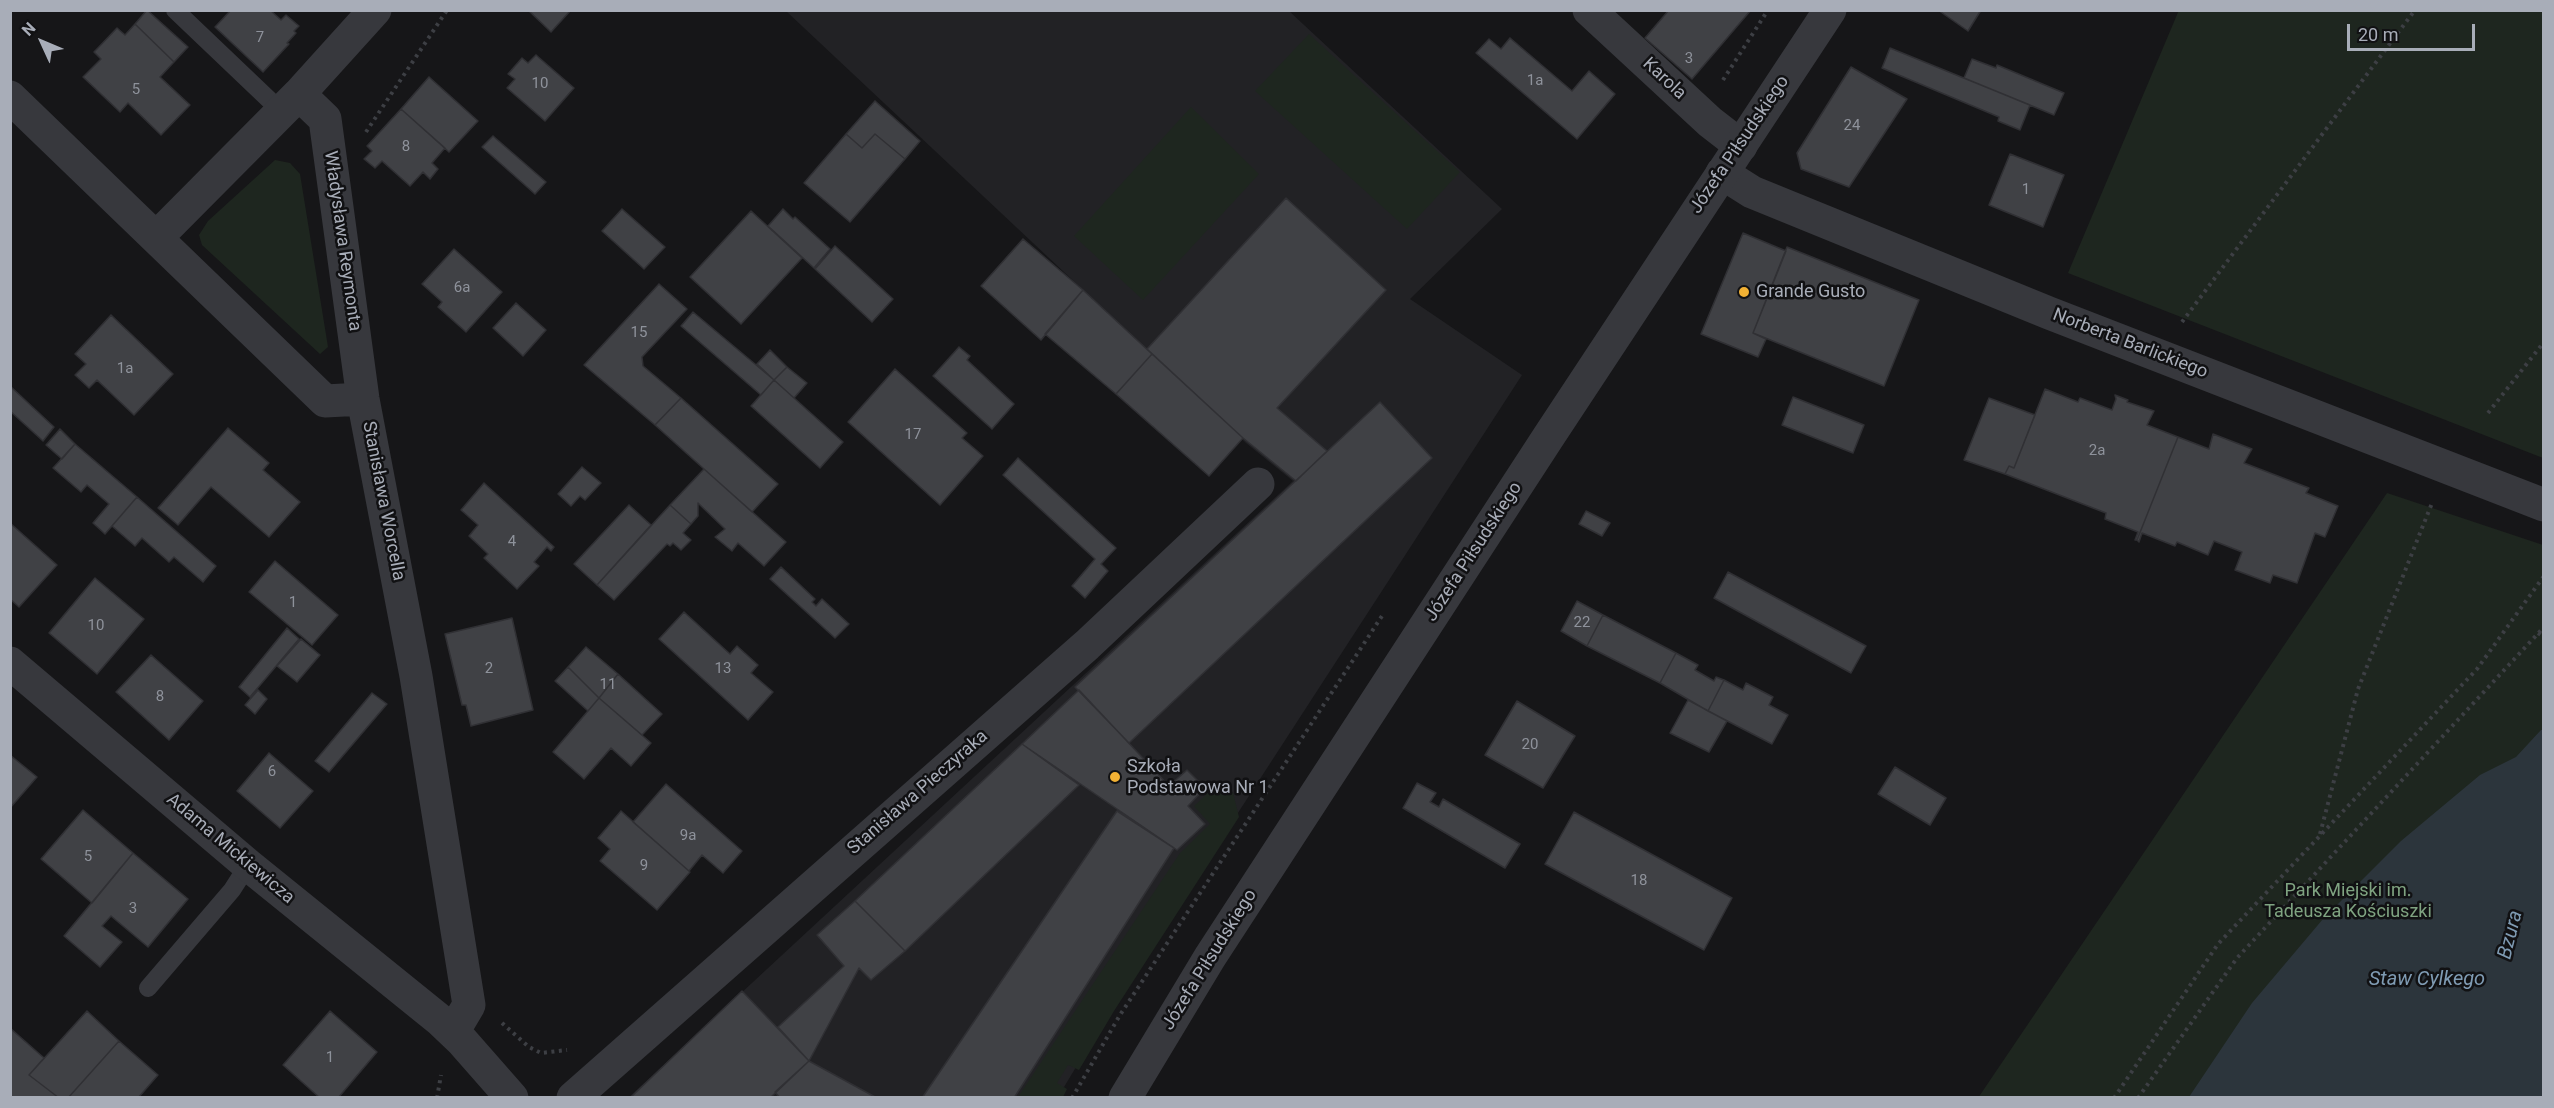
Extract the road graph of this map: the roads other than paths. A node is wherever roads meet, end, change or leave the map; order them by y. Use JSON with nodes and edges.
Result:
{"nodes":[{"id":1,"x":175,"y":10,"type":"edge"},
{"id":2,"x":375,"y":10,"type":"edge"},
{"id":3,"x":1589,"y":10,"type":"edge"},
{"id":4,"x":1830,"y":10,"type":"edge"},
{"id":5,"x":10,"y":97,"type":"edge"},
{"id":6,"x":291,"y":103,"type":"junction"},
{"id":7,"x":1741,"y":146,"type":"junction"},
{"id":8,"x":1722,"y":173,"type":"junction"},
{"id":9,"x":157,"y":237,"type":"junction"},
{"id":10,"x":363,"y":399,"type":"junction"},
{"id":11,"x":1258,"y":484,"type":"dead end"},
{"id":12,"x":2544,"y":505,"type":"edge"},
{"id":13,"x":10,"y":663,"type":"edge"},
{"id":14,"x":248,"y":865,"type":"junction"},
{"id":15,"x":148,"y":988,"type":"dead end"},
{"id":16,"x":453,"y":1032,"type":"junction"},
{"id":17,"x":512,"y":1098,"type":"edge"},
{"id":18,"x":573,"y":1098,"type":"edge"},
{"id":19,"x":1125,"y":1098,"type":"edge"}],
"edges":[{"from":1,"to":6,"type":"lane"},
{"from":2,"to":6,"type":"street"},
{"from":3,"to":7,"type":"street","name":"Karola"},
{"from":4,"to":7,"type":"street","name":"Józefa Piłsudskiego"},
{"from":5,"to":9,"type":"street","name":"Stanisława Worcella"},
{"from":6,"to":9,"type":"street"},
{"from":6,"to":10,"type":"street","name":"Władysława Reymonta"},
{"from":7,"to":8,"type":"street","name":"Józefa Piłsudskiego"},
{"from":8,"to":12,"type":"street","name":"Norberta Barlickiego"},
{"from":8,"to":19,"type":"street","name":"Józefa Piłsudskiego"},
{"from":9,"to":10,"type":"street","name":"Stanisława Worcella"},
{"from":10,"to":16,"type":"street","name":"Stanisława Worcella"},
{"from":11,"to":18,"type":"street","name":"Stanisława Pieczyraka"},
{"from":13,"to":14,"type":"street","name":"Adama Mickiewicza"},
{"from":14,"to":15,"type":"lane"},
{"from":14,"to":16,"type":"street","name":"Adama Mickiewicza"},
{"from":16,"to":17,"type":"street","name":"Adama Mickiewicza"}]}
